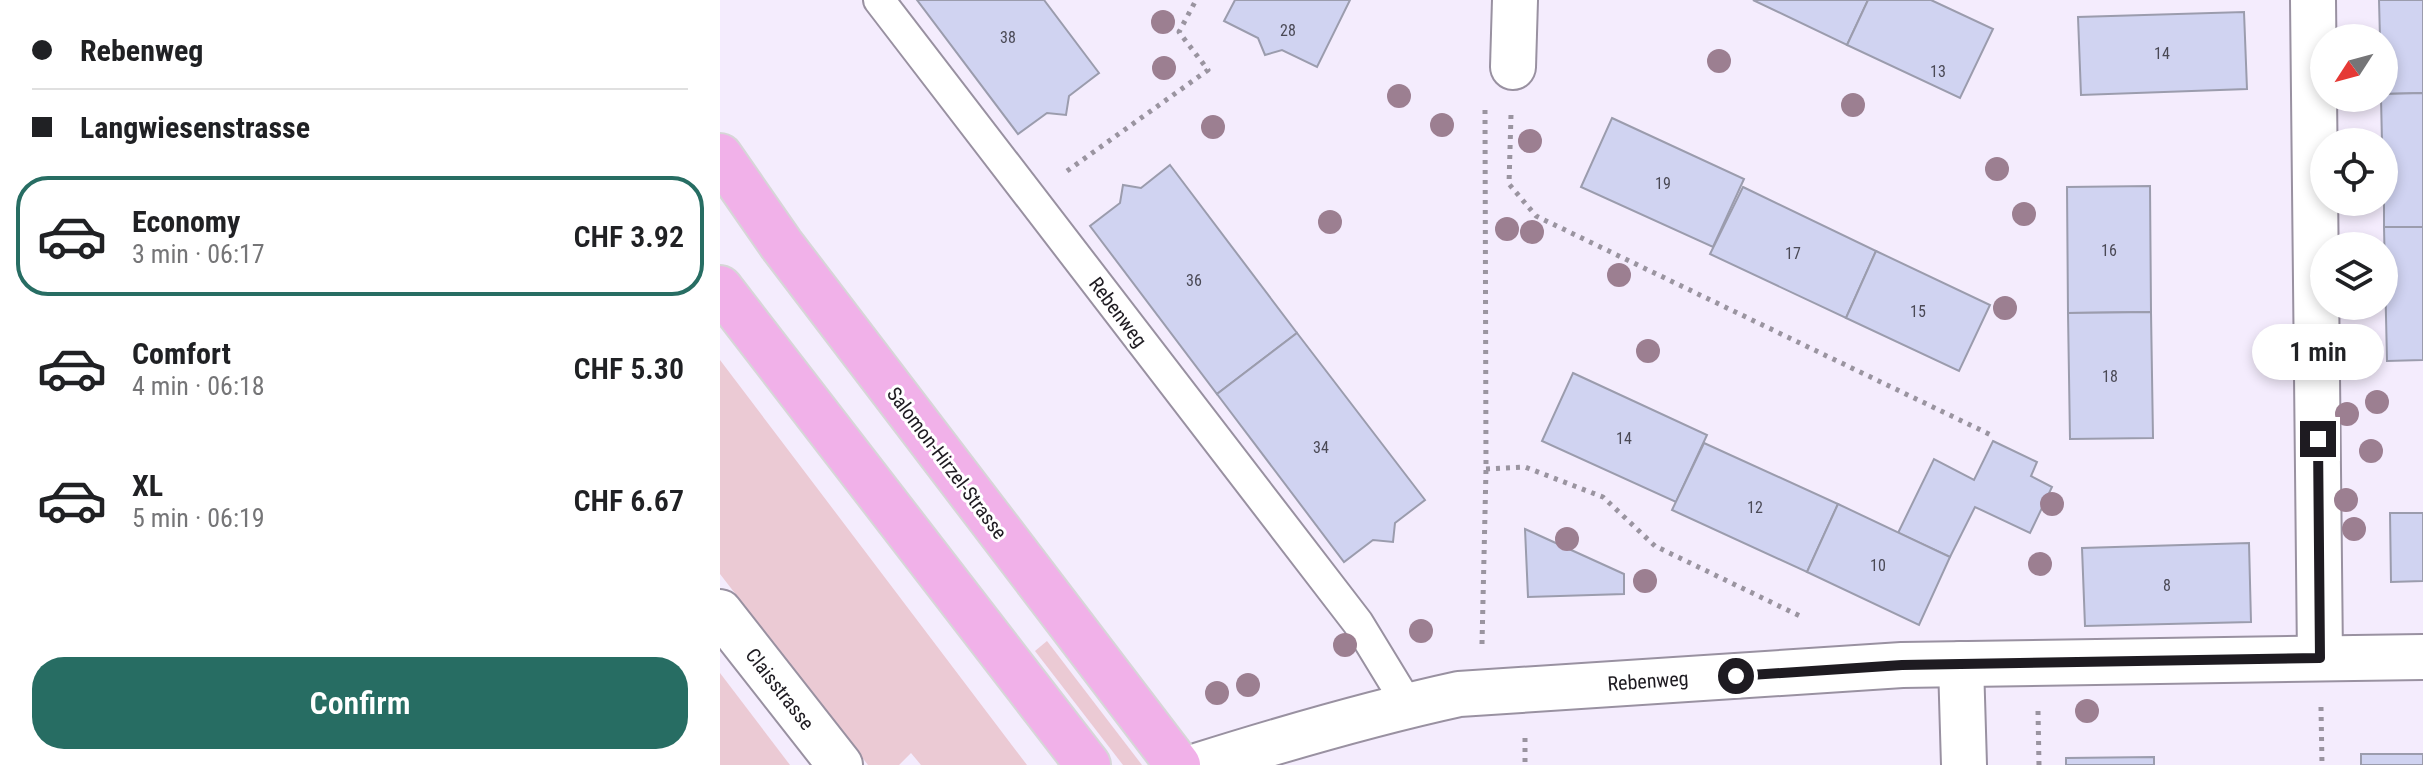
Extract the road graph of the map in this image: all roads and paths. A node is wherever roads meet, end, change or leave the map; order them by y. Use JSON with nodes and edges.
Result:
{"nodes":[{"id":1,"x":879,"y":0,"type":"edge"},
{"id":2,"x":1196,"y":0,"type":"edge"},
{"id":3,"x":1515,"y":0,"type":"edge"},
{"id":4,"x":2313,"y":0,"type":"edge"},
{"id":5,"x":1513,"y":67,"type":"junction"},
{"id":6,"x":720,"y":156,"type":"edge"},
{"id":7,"x":1031,"y":197,"type":"junction"},
{"id":8,"x":720,"y":288,"type":"edge"},
{"id":9,"x":1991,"y":435,"type":"dead end"},
{"id":10,"x":1486,"y":469,"type":"junction"},
{"id":11,"x":720,"y":612,"type":"edge"},
{"id":12,"x":1806,"y":619,"type":"dead end"},
{"id":13,"x":2423,"y":657,"type":"edge"},
{"id":14,"x":2320,"y":658,"type":"junction"},
{"id":15,"x":1961,"y":664,"type":"junction"},
{"id":16,"x":1481,"y":693,"type":"junction"},
{"id":17,"x":1408,"y":705,"type":"junction"},
{"id":18,"x":840,"y":765,"type":"edge"},
{"id":19,"x":1088,"y":765,"type":"edge"},
{"id":20,"x":1178,"y":765,"type":"edge"},
{"id":21,"x":1200,"y":765,"type":"edge"},
{"id":22,"x":1964,"y":765,"type":"edge"}],
"edges":[{"from":1,"to":7,"type":"lane","name":"Rebenweg"},
{"from":2,"to":7,"type":"path"},
{"from":3,"to":5,"type":"street"},
{"from":4,"to":14,"type":"street"},
{"from":5,"to":9,"type":"path"},
{"from":5,"to":10,"type":"path"},
{"from":6,"to":20,"type":"main road","name":"Salomon-Hirzel-Strasse"},
{"from":7,"to":17,"type":"lane","name":"Rebenweg"},
{"from":8,"to":19,"type":"main road"},
{"from":10,"to":12,"type":"path"},
{"from":10,"to":16,"type":"path"},
{"from":11,"to":18,"type":"street","name":"Claisstrasse"},
{"from":13,"to":14,"type":"street","name":"Rebenweg"},
{"from":14,"to":15,"type":"street","name":"Rebenweg"},
{"from":15,"to":16,"type":"street","name":"Rebenweg"},
{"from":15,"to":22,"type":"street"},
{"from":16,"to":17,"type":"street","name":"Rebenweg"},
{"from":17,"to":21,"type":"street","name":"Rebenweg"}]}
